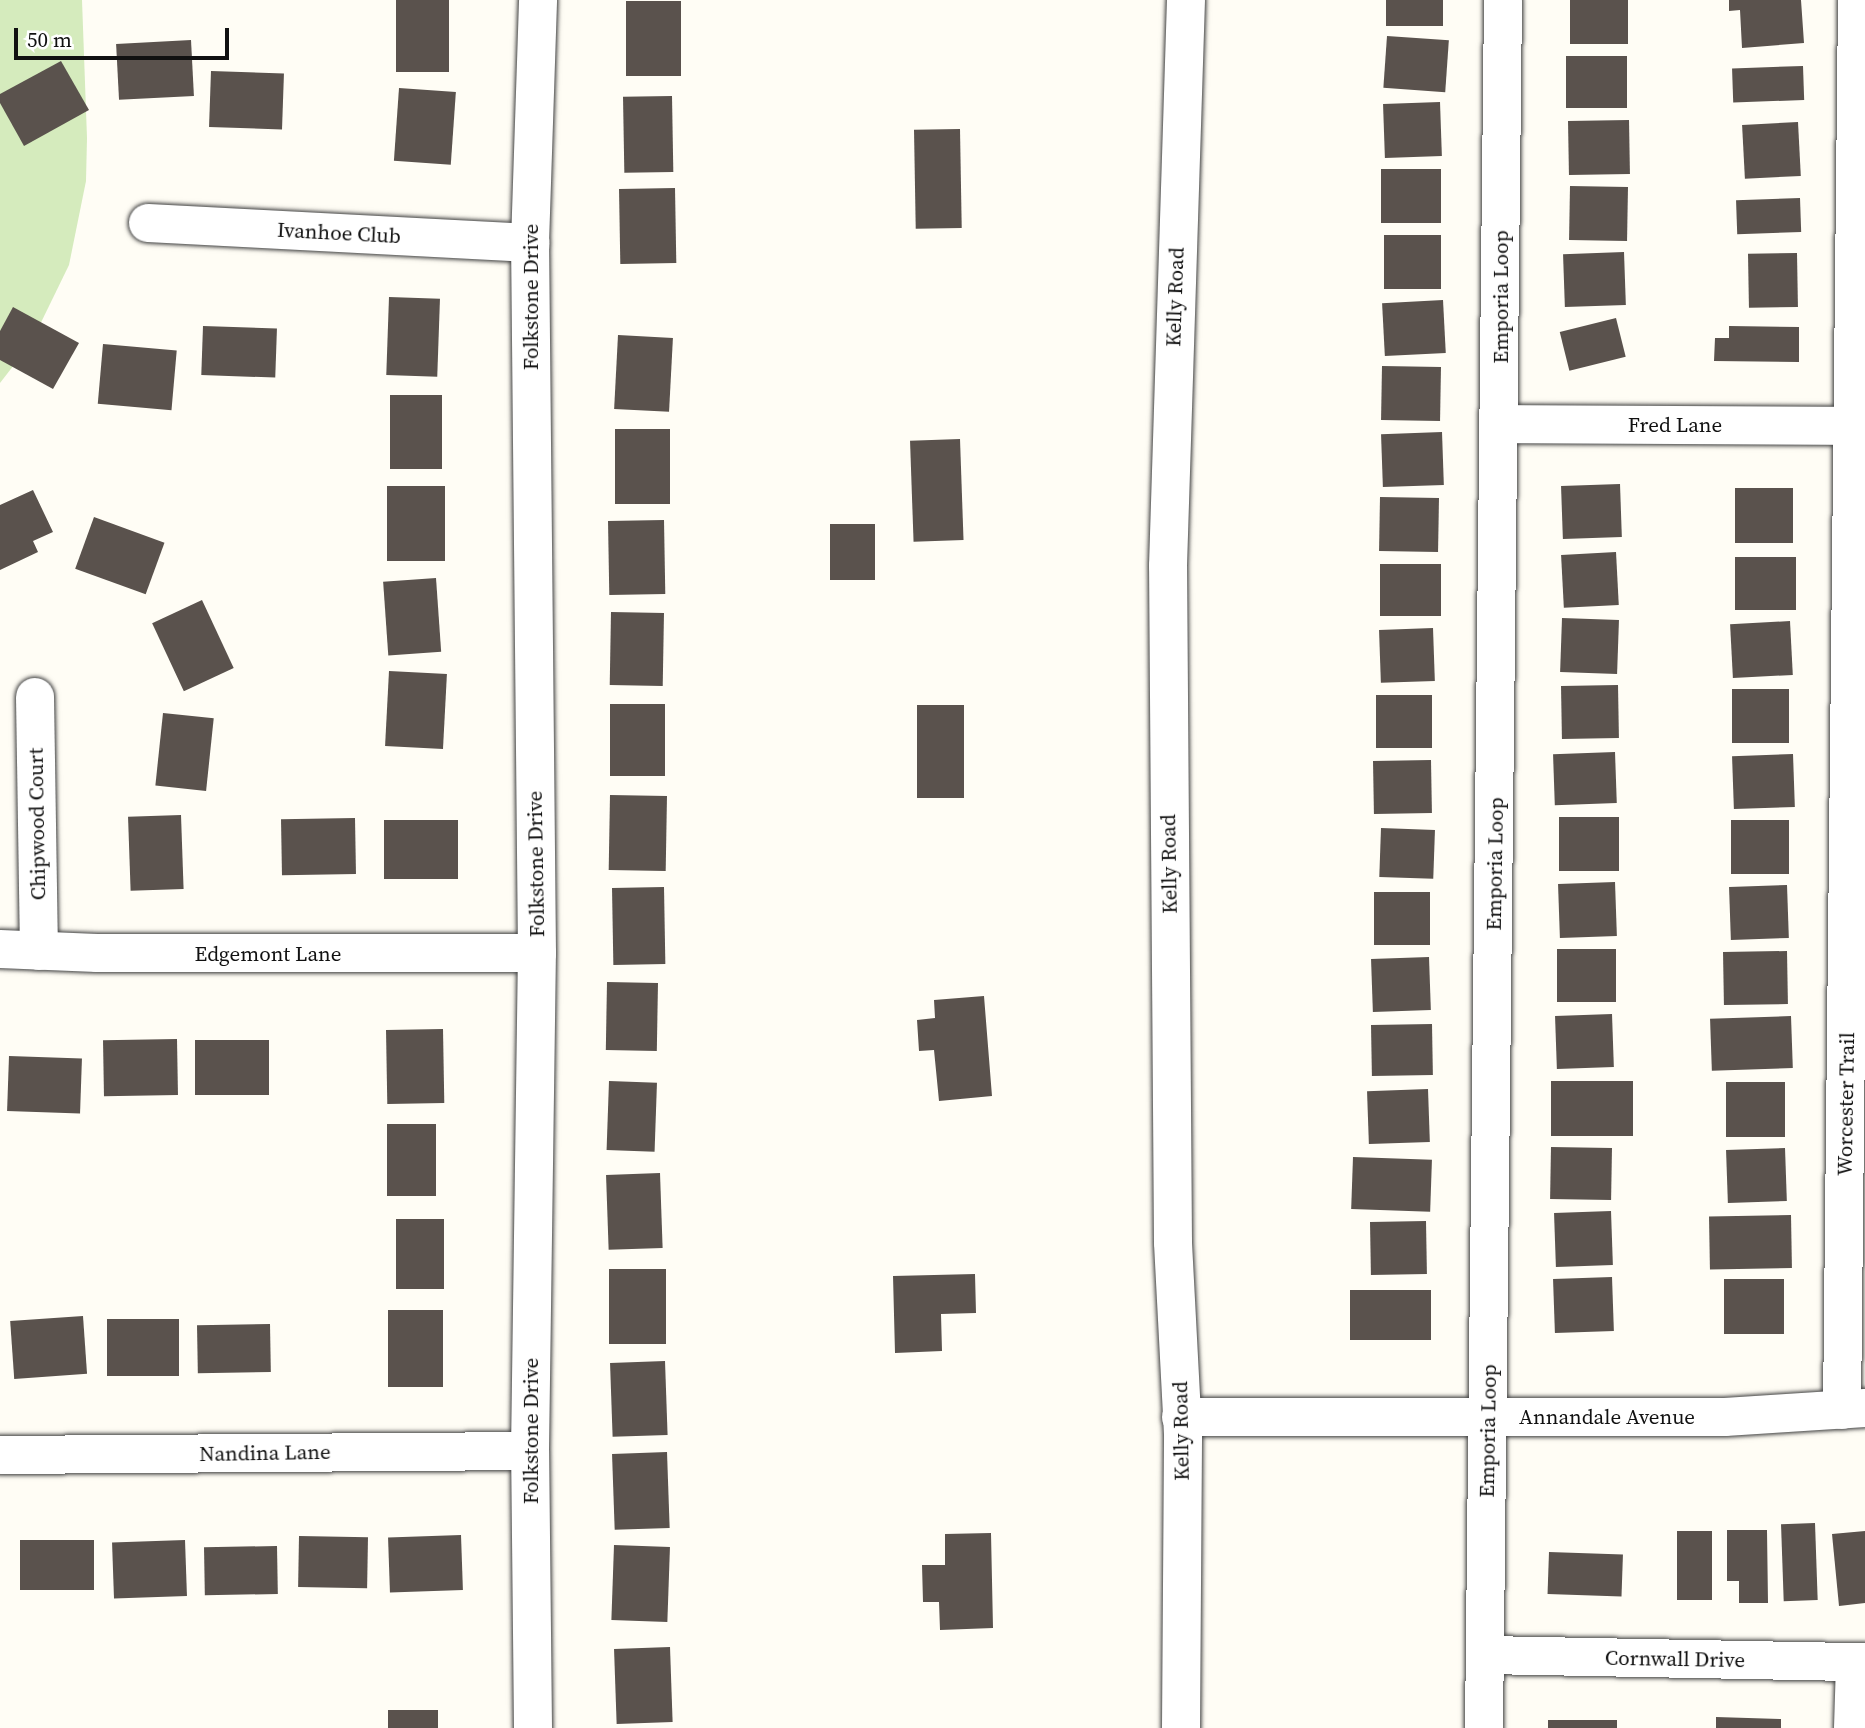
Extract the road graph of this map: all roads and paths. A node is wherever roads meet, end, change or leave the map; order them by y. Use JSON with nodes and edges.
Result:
{"nodes":[{"id":1,"x":538,"y":0,"type":"edge"},
{"id":2,"x":1186,"y":0,"type":"edge"},
{"id":3,"x":1503,"y":0,"type":"edge"},
{"id":4,"x":1857,"y":0,"type":"edge"},
{"id":5,"x":1861,"y":170,"type":"edge"},
{"id":6,"x":148,"y":223,"type":"dead end"},
{"id":7,"x":530,"y":243,"type":"junction"},
{"id":8,"x":1500,"y":424,"type":"junction"},
{"id":9,"x":1851,"y":426,"type":"junction"},
{"id":10,"x":36,"y":696,"type":"dead end"},
{"id":11,"x":1857,"y":731,"type":"edge"},
{"id":12,"x":0,"y":949,"type":"edge"},
{"id":13,"x":39,"y":951,"type":"junction"},
{"id":14,"x":537,"y":953,"type":"junction"},
{"id":15,"x":1855,"y":1142,"type":"edge"},
{"id":16,"x":1853,"y":1409,"type":"edge"},
{"id":17,"x":1181,"y":1417,"type":"junction"},
{"id":18,"x":1489,"y":1417,"type":"junction"},
{"id":19,"x":530,"y":1451,"type":"junction"},
{"id":20,"x":0,"y":1455,"type":"edge"},
{"id":21,"x":1486,"y":1655,"type":"junction"},
{"id":22,"x":1860,"y":1662,"type":"edge"},
{"id":23,"x":533,"y":1728,"type":"edge"},
{"id":24,"x":1181,"y":1728,"type":"edge"},
{"id":25,"x":1484,"y":1728,"type":"edge"},
{"id":26,"x":1853,"y":1728,"type":"edge"}],
"edges":[{"from":1,"to":7,"type":"street","name":"Folkstone Drive"},
{"from":2,"to":17,"type":"street","name":"Kelly Road"},
{"from":3,"to":8,"type":"street","name":"Emporia Loop"},
{"from":4,"to":5,"type":"street","name":"Worcester Trail"},
{"from":5,"to":9,"type":"street","name":"Worcester Trail"},
{"from":6,"to":7,"type":"street","name":"Ivanhoe Club"},
{"from":7,"to":14,"type":"street","name":"Folkstone Drive"},
{"from":8,"to":9,"type":"street","name":"Fred Lane"},
{"from":8,"to":18,"type":"street","name":"Emporia Loop"},
{"from":9,"to":11,"type":"street","name":"Worcester Trail"},
{"from":10,"to":13,"type":"street","name":"Chipwood Court"},
{"from":11,"to":15,"type":"street","name":"Worcester Trail"},
{"from":12,"to":13,"type":"street","name":"Edgemont Lane"},
{"from":13,"to":14,"type":"street","name":"Edgemont Lane"},
{"from":14,"to":19,"type":"street","name":"Folkstone Drive"},
{"from":15,"to":16,"type":"street","name":"Worcester Trail"},
{"from":16,"to":18,"type":"street","name":"Annandale Avenue"},
{"from":17,"to":18,"type":"street","name":"Annandale Avenue"},
{"from":17,"to":24,"type":"street","name":"Kelly Road"},
{"from":18,"to":21,"type":"street","name":"Emporia Loop"},
{"from":19,"to":20,"type":"street","name":"Nandina Lane"},
{"from":19,"to":23,"type":"street","name":"Folkstone Drive"},
{"from":21,"to":22,"type":"street","name":"Cornwall Drive"},
{"from":21,"to":25,"type":"street","name":"Emporia Loop"},
{"from":22,"to":26,"type":"street"}]}
